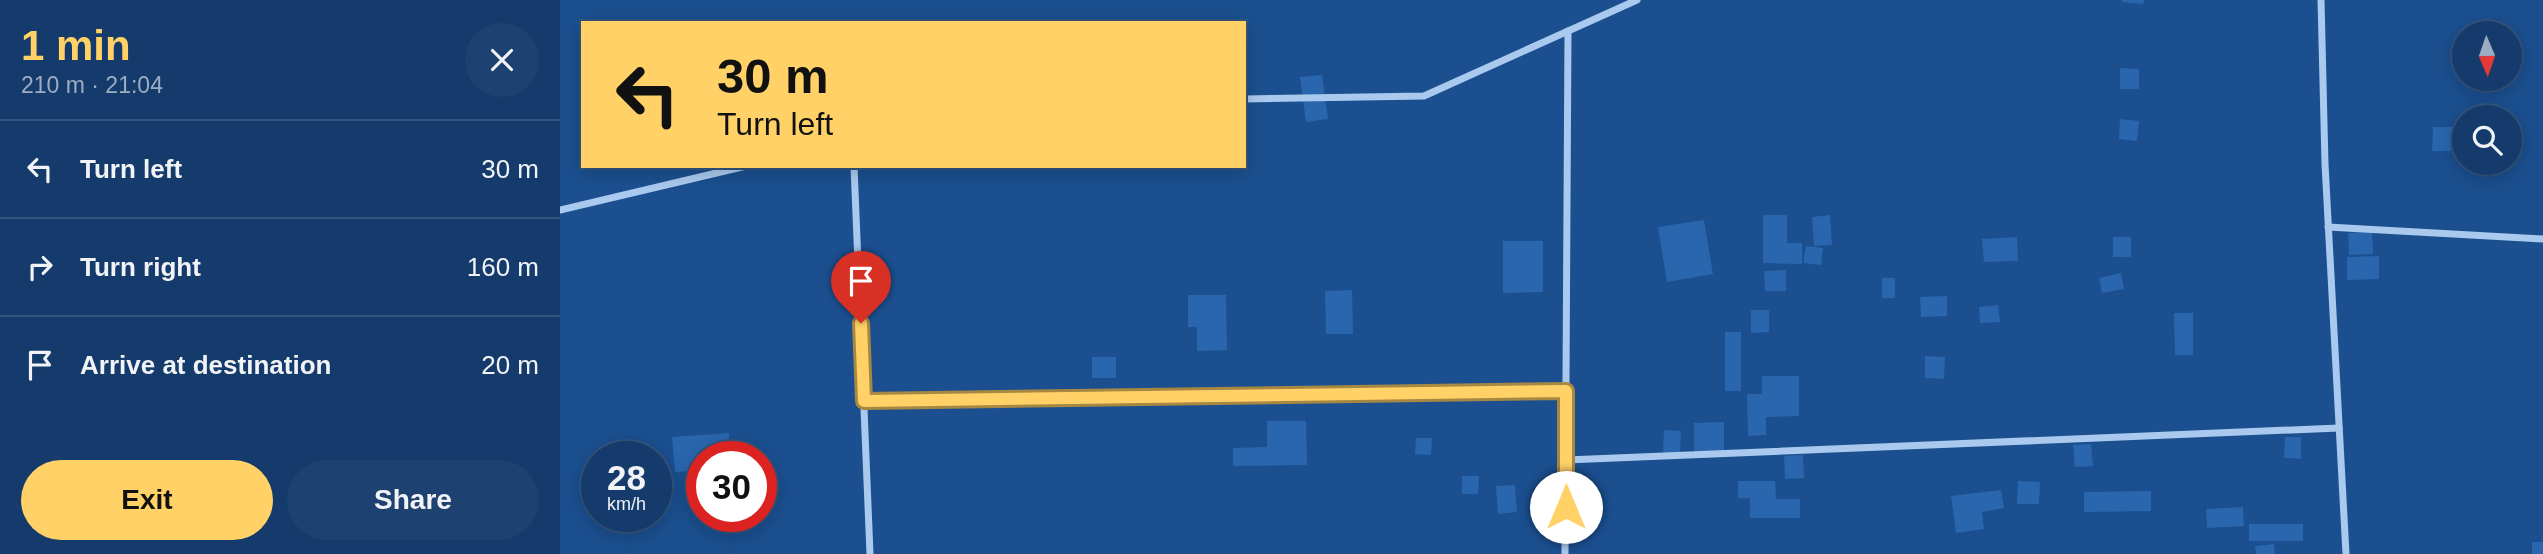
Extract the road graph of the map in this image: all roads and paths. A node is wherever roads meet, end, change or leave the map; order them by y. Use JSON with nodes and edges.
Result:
{"nodes":[{"id":1,"x":1637,"y":0,"type":"edge"},
{"id":2,"x":2321,"y":0,"type":"edge"},
{"id":3,"x":1568,"y":31,"type":"junction"},
{"id":4,"x":1246,"y":99,"type":"edge"},
{"id":5,"x":738,"y":168,"type":"edge"},
{"id":6,"x":854,"y":168,"type":"edge"},
{"id":7,"x":560,"y":210,"type":"edge"},
{"id":8,"x":2328,"y":227,"type":"junction"},
{"id":9,"x":2543,"y":239,"type":"edge"},
{"id":10,"x":1566,"y":391,"type":"junction"},
{"id":11,"x":864,"y":401,"type":"junction"},
{"id":12,"x":2339,"y":428,"type":"junction"},
{"id":13,"x":1566,"y":460,"type":"junction"},
{"id":14,"x":870,"y":554,"type":"edge"},
{"id":15,"x":1566,"y":554,"type":"edge"},
{"id":16,"x":2346,"y":554,"type":"edge"}],
"edges":[{"from":1,"to":3,"type":"street"},
{"from":2,"to":8,"type":"street"},
{"from":3,"to":4,"type":"street"},
{"from":3,"to":10,"type":"street"},
{"from":5,"to":7,"type":"street"},
{"from":6,"to":11,"type":"street"},
{"from":8,"to":9,"type":"street"},
{"from":8,"to":12,"type":"street"},
{"from":10,"to":11,"type":"street"},
{"from":10,"to":13,"type":"street"},
{"from":11,"to":14,"type":"street"},
{"from":12,"to":13,"type":"street"},
{"from":12,"to":16,"type":"street"},
{"from":13,"to":15,"type":"street"}]}
